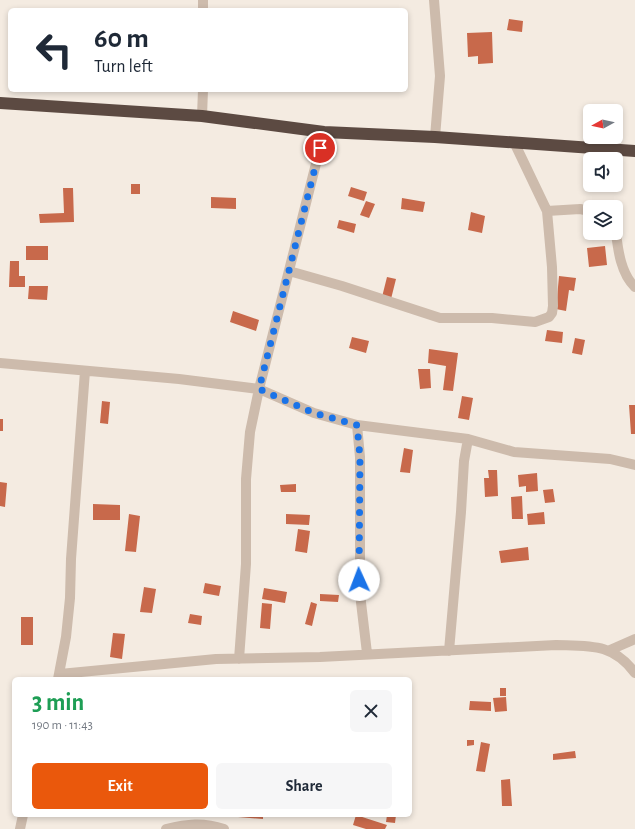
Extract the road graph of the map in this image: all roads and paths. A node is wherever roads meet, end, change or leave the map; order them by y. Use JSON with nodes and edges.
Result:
{"nodes":[{"id":1,"x":434,"y":0,"type":"edge"},
{"id":2,"x":203,"y":92,"type":"edge"},
{"id":3,"x":0,"y":103,"type":"edge"},
{"id":4,"x":202,"y":116,"type":"junction"},
{"id":5,"x":324,"y":132,"type":"junction"},
{"id":6,"x":435,"y":137,"type":"junction"},
{"id":7,"x":514,"y":142,"type":"junction"},
{"id":8,"x":635,"y":151,"type":"edge"},
{"id":9,"x":583,"y":210,"type":"edge"},
{"id":10,"x":547,"y":211,"type":"junction"},
{"id":11,"x":616,"y":240,"type":"edge"},
{"id":12,"x":289,"y":271,"type":"junction"},
{"id":13,"x":635,"y":287,"type":"edge"},
{"id":14,"x":0,"y":363,"type":"edge"},
{"id":15,"x":85,"y":371,"type":"junction"},
{"id":16,"x":259,"y":389,"type":"junction"},
{"id":17,"x":357,"y":425,"type":"junction"},
{"id":18,"x":468,"y":439,"type":"junction"},
{"id":19,"x":635,"y":465,"type":"edge"},
{"id":20,"x":635,"y":639,"type":"edge"},
{"id":21,"x":610,"y":650,"type":"junction"},
{"id":22,"x":449,"y":651,"type":"junction"},
{"id":23,"x":367,"y":653,"type":"junction"},
{"id":24,"x":239,"y":659,"type":"junction"},
{"id":25,"x":635,"y":673,"type":"edge"},
{"id":26,"x":59,"y":676,"type":"edge"},
{"id":27,"x":23,"y":817,"type":"edge"},
{"id":28,"x":20,"y":829,"type":"edge"},
{"id":29,"x":166,"y":829,"type":"edge"},
{"id":30,"x":224,"y":829,"type":"edge"}],
"edges":[{"from":1,"to":6,"type":"street"},
{"from":2,"to":4,"type":"street"},
{"from":3,"to":4,"type":"highway"},
{"from":4,"to":5,"type":"highway"},
{"from":5,"to":6,"type":"highway"},
{"from":5,"to":12,"type":"street"},
{"from":6,"to":7,"type":"highway"},
{"from":7,"to":8,"type":"highway"},
{"from":7,"to":10,"type":"street"},
{"from":9,"to":10,"type":"street"},
{"from":10,"to":12,"type":"street"},
{"from":11,"to":13,"type":"street"},
{"from":12,"to":16,"type":"street"},
{"from":14,"to":15,"type":"street"},
{"from":15,"to":16,"type":"street"},
{"from":15,"to":26,"type":"street"},
{"from":16,"to":17,"type":"street"},
{"from":16,"to":24,"type":"street"},
{"from":17,"to":18,"type":"street"},
{"from":17,"to":23,"type":"street"},
{"from":18,"to":19,"type":"street"},
{"from":18,"to":22,"type":"street"},
{"from":20,"to":21,"type":"street"},
{"from":21,"to":22,"type":"street"},
{"from":21,"to":25,"type":"street"},
{"from":22,"to":23,"type":"street"},
{"from":23,"to":24,"type":"street"},
{"from":24,"to":26,"type":"street"},
{"from":27,"to":28,"type":"street"},
{"from":29,"to":30,"type":"street"}]}
